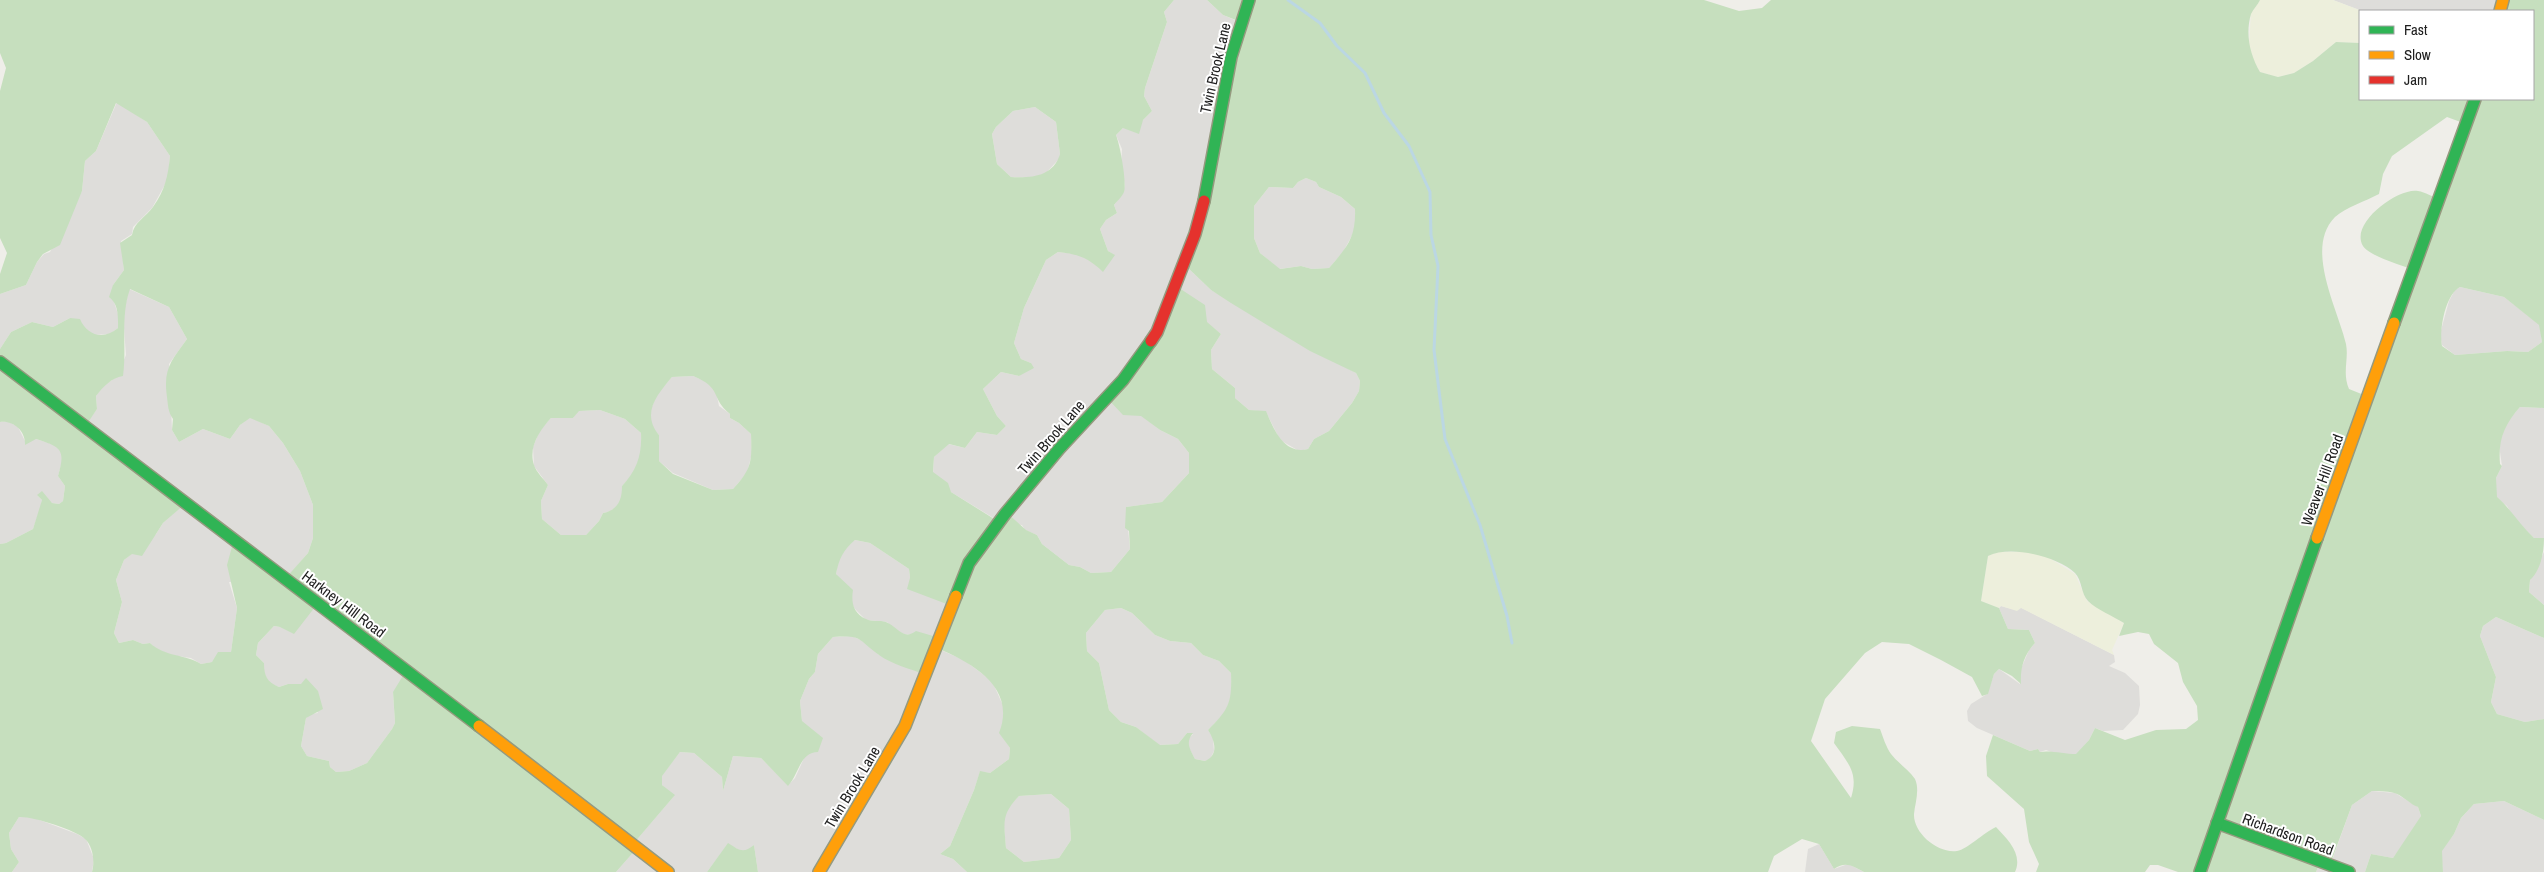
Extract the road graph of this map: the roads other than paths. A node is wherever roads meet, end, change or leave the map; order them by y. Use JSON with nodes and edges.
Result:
{"nodes":[{"id":1,"x":1249,"y":0,"type":"edge"},
{"id":2,"x":2475,"y":100,"type":"edge"},
{"id":3,"x":0,"y":362,"type":"edge"},
{"id":4,"x":2217,"y":823,"type":"junction"},
{"id":5,"x":668,"y":872,"type":"edge"},
{"id":6,"x":819,"y":872,"type":"edge"},
{"id":7,"x":2200,"y":872,"type":"edge"},
{"id":8,"x":2350,"y":872,"type":"edge"}],
"edges":[{"from":1,"to":6,"type":"street","name":"Twin Brook Lane"},
{"from":2,"to":4,"type":"street","name":"Weaver Hill Road"},
{"from":3,"to":5,"type":"street","name":"Harkney Hill Road"},
{"from":4,"to":7,"type":"street","name":"Weaver Hill Road"},
{"from":4,"to":8,"type":"street","name":"Richardson Road"}]}
